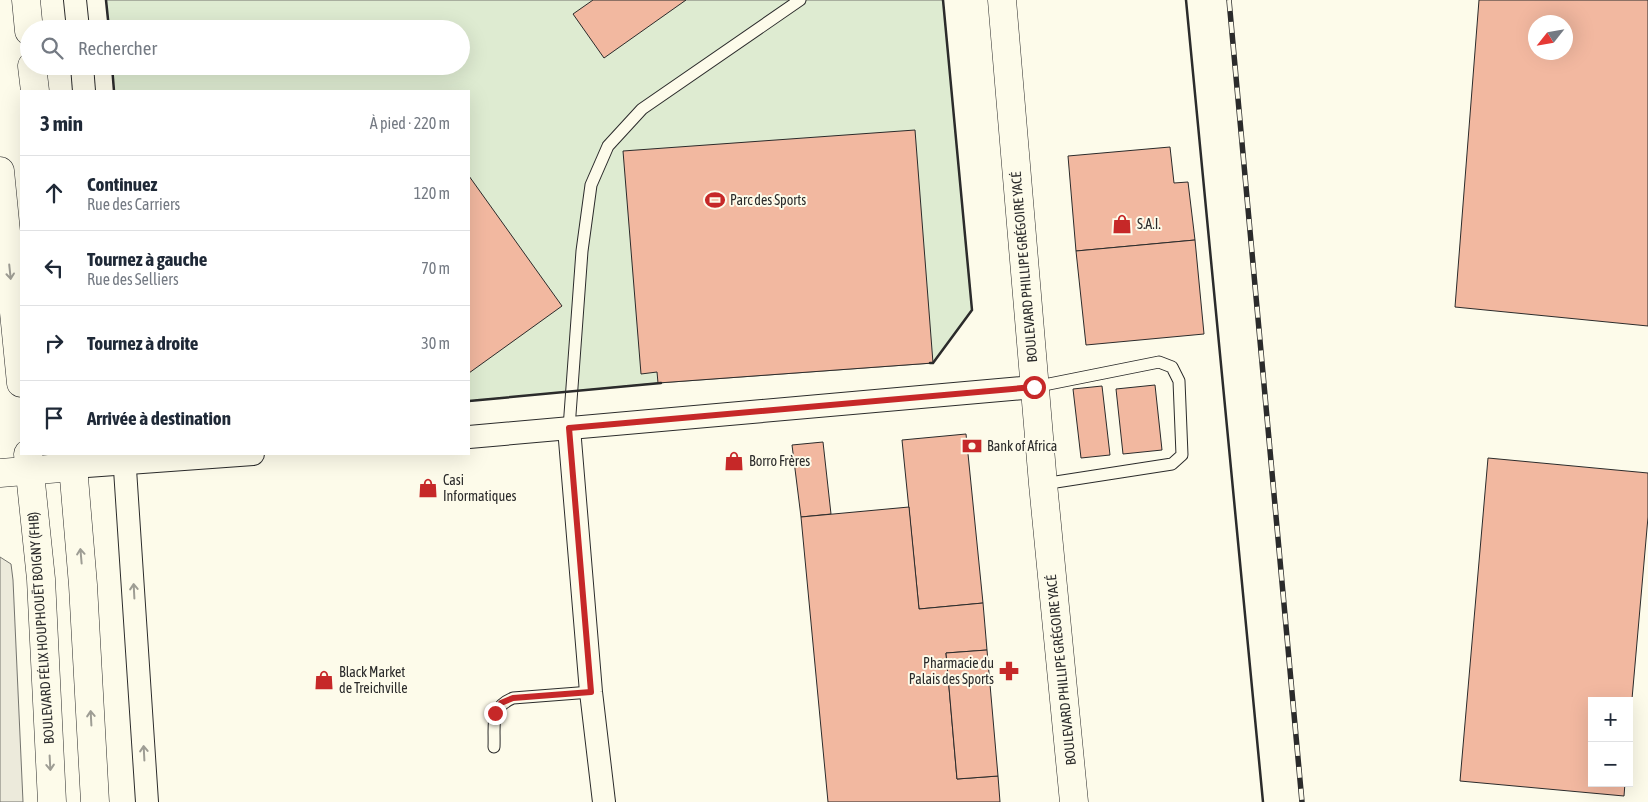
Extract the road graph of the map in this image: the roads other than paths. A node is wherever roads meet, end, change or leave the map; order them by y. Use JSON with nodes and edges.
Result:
{"nodes":[{"id":1,"x":26,"y":0,"type":"edge"},
{"id":2,"x":75,"y":0,"type":"edge"},
{"id":3,"x":800,"y":0,"type":"edge"},
{"id":4,"x":1002,"y":0,"type":"edge"},
{"id":5,"x":28,"y":20,"type":"edge"},
{"id":6,"x":77,"y":20,"type":"edge"},
{"id":7,"x":33,"y":75,"type":"edge"},
{"id":8,"x":83,"y":75,"type":"edge"},
{"id":9,"x":35,"y":90,"type":"edge"},
{"id":10,"x":84,"y":90,"type":"edge"},
{"id":11,"x":0,"y":171,"type":"edge"},
{"id":12,"x":20,"y":373,"type":"edge"},
{"id":13,"x":1034,"y":387,"type":"junction"},
{"id":14,"x":569,"y":428,"type":"junction"},
{"id":15,"x":470,"y":437,"type":"edge"},
{"id":16,"x":221,"y":455,"type":"edge"},
{"id":17,"x":125,"y":458,"type":"edge"},
{"id":18,"x":73,"y":460,"type":"edge"},
{"id":19,"x":29,"y":462,"type":"edge"},
{"id":20,"x":0,"y":473,"type":"edge"},
{"id":21,"x":1043,"y":484,"type":"junction"},
{"id":22,"x":591,"y":692,"type":"junction"},
{"id":23,"x":494,"y":747,"type":"dead end"},
{"id":24,"x":52,"y":802,"type":"edge"},
{"id":25,"x":95,"y":802,"type":"edge"},
{"id":26,"x":147,"y":802,"type":"edge"},
{"id":27,"x":604,"y":802,"type":"edge"},
{"id":28,"x":1074,"y":802,"type":"edge"}],
"edges":[{"from":1,"to":5,"type":"main road"},
{"from":2,"to":6,"type":"street"},
{"from":3,"to":14,"type":"lane"},
{"from":4,"to":13,"type":"main road","name":"BOULEVARD PHILLIPE GRÉGOIRE YACÉ"},
{"from":7,"to":9,"type":"main road"},
{"from":8,"to":10,"type":"street"},
{"from":11,"to":12,"type":"main road","one_way":true},
{"from":13,"to":14,"type":"street"},
{"from":13,"to":21,"type":"main road","name":"BOULEVARD PHILLIPE GRÉGOIRE YACÉ"},
{"from":13,"to":21,"type":"lane"},
{"from":14,"to":15,"type":"street"},
{"from":14,"to":22,"type":"street"},
{"from":16,"to":17,"type":"street"},
{"from":17,"to":18,"type":"street"},
{"from":26,"to":17,"type":"street","one_way":true},
{"from":18,"to":19,"type":"main road"},
{"from":25,"to":18,"type":"main road","one_way":true},
{"from":19,"to":20,"type":"main road"},
{"from":19,"to":24,"type":"main road","name":"BOULEVARD FÉLIX HOUPHOUËT BOIGNY (FHB)","one_way":true},
{"from":21,"to":28,"type":"main road","name":"BOULEVARD PHILLIPE GRÉGOIRE YACÉ"},
{"from":22,"to":23,"type":"lane"},
{"from":22,"to":27,"type":"street"}]}
